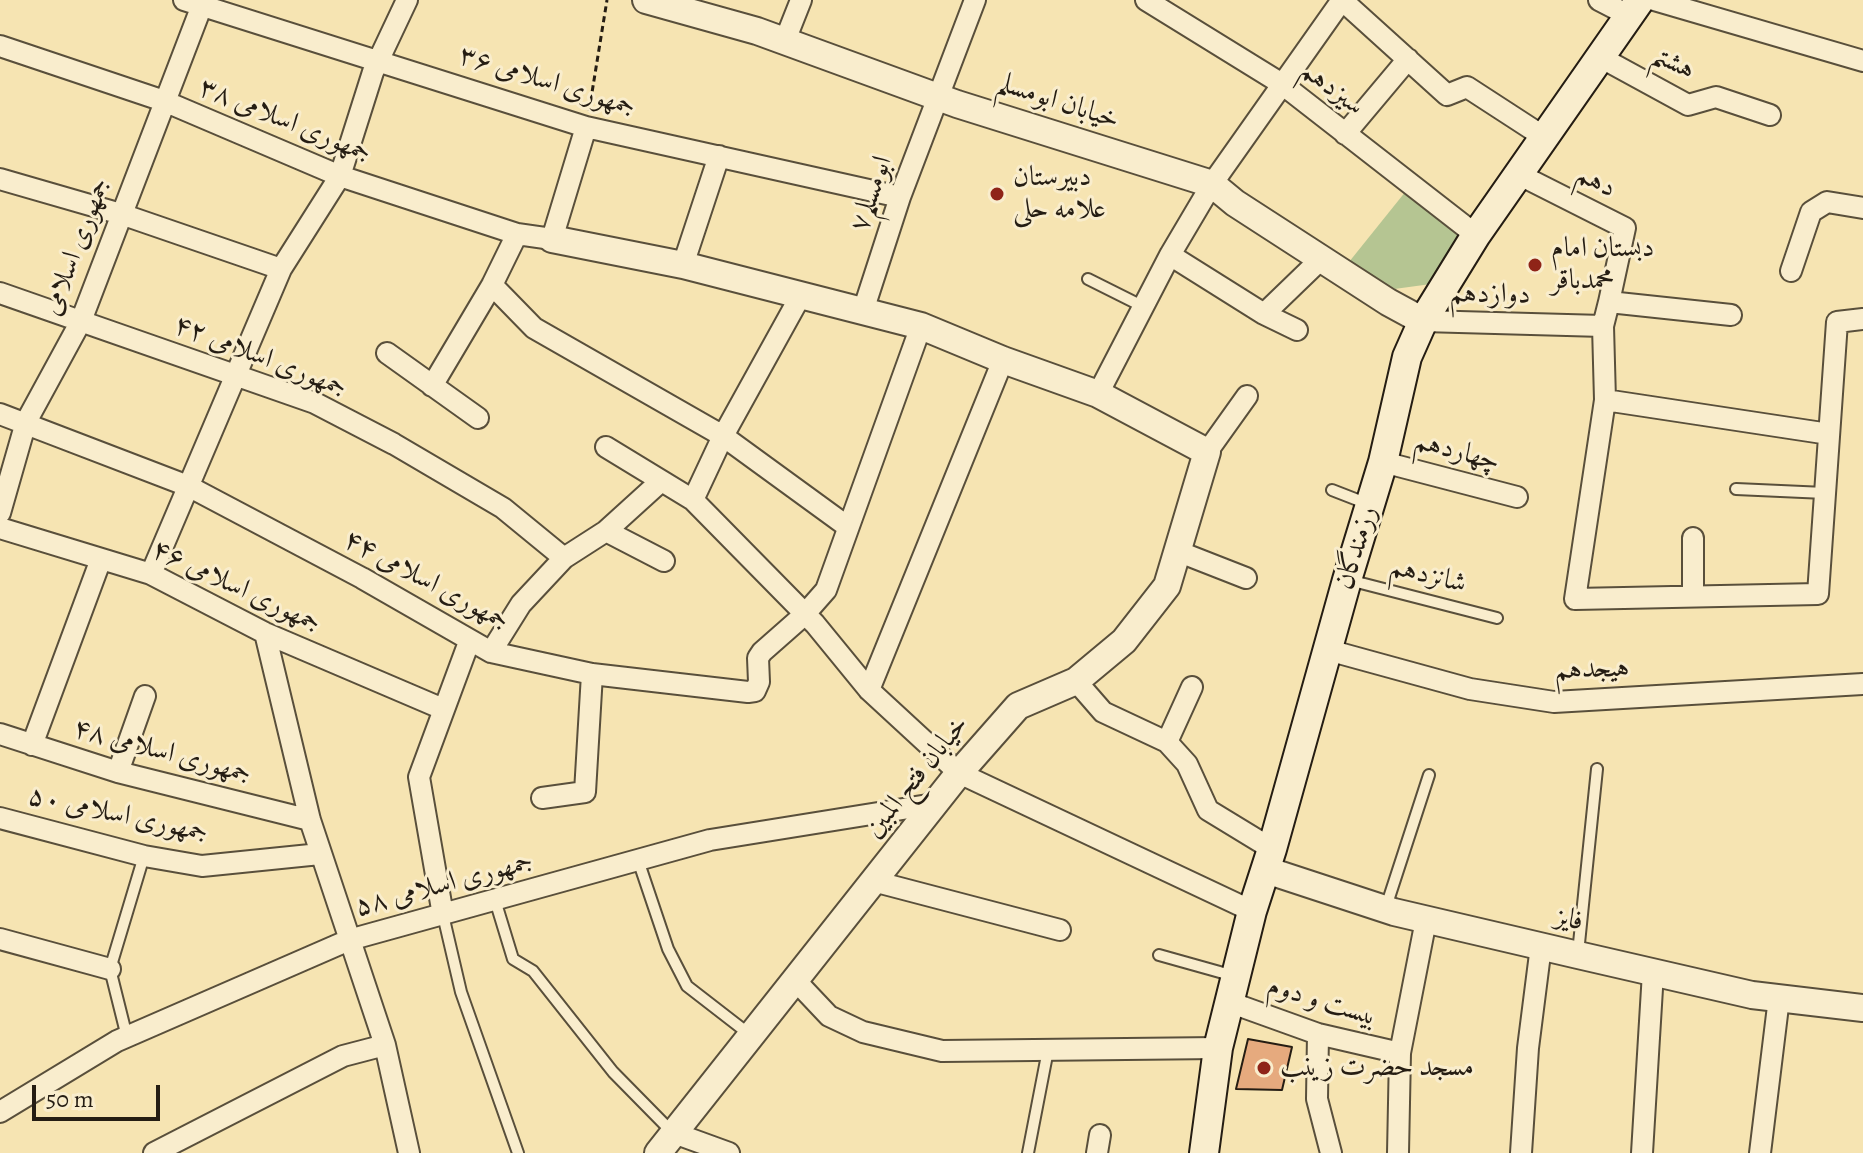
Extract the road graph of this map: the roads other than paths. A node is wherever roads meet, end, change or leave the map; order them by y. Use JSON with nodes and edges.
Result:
{"nodes":[{"id":1,"x":407,"y":0,"type":"edge"},
{"id":2,"x":646,"y":0,"type":"edge"},
{"id":3,"x":801,"y":0,"type":"edge"},
{"id":4,"x":975,"y":0,"type":"edge"},
{"id":5,"x":1146,"y":0,"type":"edge"},
{"id":6,"x":1342,"y":0,"type":"edge"},
{"id":7,"x":1600,"y":0,"type":"edge"},
{"id":8,"x":1654,"y":0,"type":"edge"},
{"id":9,"x":196,"y":2,"type":"edge"},
{"id":10,"x":1635,"y":8,"type":"edge"},
{"id":11,"x":784,"y":43,"type":"junction"},
{"id":12,"x":0,"y":46,"type":"edge"},
{"id":13,"x":1600,"y":57,"type":"junction"},
{"id":14,"x":1408,"y":59,"type":"junction"},
{"id":15,"x":380,"y":60,"type":"junction"},
{"id":16,"x":1863,"y":61,"type":"edge"},
{"id":17,"x":1282,"y":84,"type":"junction"},
{"id":18,"x":936,"y":96,"type":"junction"},
{"id":19,"x":164,"y":101,"type":"junction"},
{"id":20,"x":1770,"y":115,"type":"dead end"},
{"id":21,"x":586,"y":127,"type":"junction"},
{"id":22,"x":1345,"y":134,"type":"junction"},
{"id":23,"x":1544,"y":137,"type":"junction"},
{"id":24,"x":719,"y":156,"type":"junction"},
{"id":25,"x":1518,"y":174,"type":"junction"},
{"id":26,"x":340,"y":176,"type":"junction"},
{"id":27,"x":0,"y":179,"type":"edge"},
{"id":28,"x":1212,"y":184,"type":"junction"},
{"id":29,"x":900,"y":197,"type":"junction"},
{"id":30,"x":1863,"y":208,"type":"edge"},
{"id":31,"x":121,"y":214,"type":"junction"},
{"id":32,"x":517,"y":234,"type":"junction"},
{"id":33,"x":1476,"y":235,"type":"junction"},
{"id":34,"x":552,"y":239,"type":"junction"},
{"id":35,"x":1170,"y":255,"type":"junction"},
{"id":36,"x":1321,"y":259,"type":"junction"},
{"id":37,"x":683,"y":265,"type":"junction"},
{"id":38,"x":281,"y":269,"type":"junction"},
{"id":39,"x":1791,"y":271,"type":"dead end"},
{"id":40,"x":1088,"y":279,"type":"dead end"},
{"id":41,"x":492,"y":285,"type":"junction"},
{"id":42,"x":0,"y":293,"type":"edge"},
{"id":43,"x":801,"y":295,"type":"junction"},
{"id":44,"x":1609,"y":302,"type":"junction"},
{"id":45,"x":1144,"y":307,"type":"junction"},
{"id":46,"x":863,"y":311,"type":"junction"},
{"id":47,"x":1264,"y":314,"type":"junction"},
{"id":48,"x":1731,"y":315,"type":"dead end"},
{"id":49,"x":1863,"y":319,"type":"edge"},
{"id":50,"x":81,"y":321,"type":"junction"},
{"id":51,"x":1423,"y":321,"type":"junction"},
{"id":52,"x":921,"y":326,"type":"junction"},
{"id":53,"x":1603,"y":326,"type":"junction"},
{"id":54,"x":1297,"y":330,"type":"dead end"},
{"id":55,"x":387,"y":353,"type":"dead end"},
{"id":56,"x":1003,"y":360,"type":"junction"},
{"id":57,"x":235,"y":375,"type":"junction"},
{"id":58,"x":432,"y":386,"type":"junction"},
{"id":59,"x":1098,"y":394,"type":"junction"},
{"id":60,"x":1247,"y":396,"type":"dead end"},
{"id":61,"x":1605,"y":400,"type":"junction"},
{"id":62,"x":0,"y":414,"type":"edge"},
{"id":63,"x":478,"y":418,"type":"dead end"},
{"id":64,"x":26,"y":422,"type":"junction"},
{"id":65,"x":1829,"y":434,"type":"junction"},
{"id":66,"x":723,"y":436,"type":"junction"},
{"id":67,"x":606,"y":447,"type":"dead end"},
{"id":68,"x":1207,"y":452,"type":"junction"},
{"id":69,"x":1383,"y":462,"type":"junction"},
{"id":70,"x":660,"y":482,"type":"junction"},
{"id":71,"x":188,"y":486,"type":"junction"},
{"id":72,"x":1736,"y":489,"type":"dead end"},
{"id":73,"x":1332,"y":490,"type":"dead end"},
{"id":74,"x":1825,"y":493,"type":"junction"},
{"id":75,"x":1517,"y":497,"type":"dead end"},
{"id":76,"x":693,"y":500,"type":"junction"},
{"id":77,"x":1370,"y":504,"type":"junction"},
{"id":78,"x":0,"y":513,"type":"edge"},
{"id":79,"x":848,"y":527,"type":"junction"},
{"id":80,"x":0,"y":528,"type":"edge"},
{"id":81,"x":606,"y":531,"type":"junction"},
{"id":82,"x":1693,"y":538,"type":"dead end"},
{"id":83,"x":1177,"y":551,"type":"junction"},
{"id":84,"x":564,"y":558,"type":"junction"},
{"id":85,"x":101,"y":559,"type":"junction"},
{"id":86,"x":664,"y":561,"type":"dead end"},
{"id":87,"x":151,"y":574,"type":"junction"},
{"id":88,"x":1246,"y":578,"type":"dead end"},
{"id":89,"x":1347,"y":580,"type":"junction"},
{"id":90,"x":1693,"y":595,"type":"junction"},
{"id":91,"x":804,"y":615,"type":"junction"},
{"id":92,"x":1497,"y":618,"type":"dead end"},
{"id":93,"x":265,"y":633,"type":"junction"},
{"id":94,"x":469,"y":642,"type":"junction"},
{"id":95,"x":1328,"y":650,"type":"junction"},
{"id":96,"x":491,"y":652,"type":"junction"},
{"id":97,"x":592,"y":674,"type":"junction"},
{"id":98,"x":1076,"y":681,"type":"junction"},
{"id":99,"x":1863,"y":684,"type":"edge"},
{"id":100,"x":1192,"y":687,"type":"dead end"},
{"id":101,"x":869,"y":690,"type":"junction"},
{"id":102,"x":145,"y":696,"type":"dead end"},
{"id":103,"x":443,"y":709,"type":"junction"},
{"id":104,"x":0,"y":734,"type":"edge"},
{"id":105,"x":1167,"y":742,"type":"junction"},
{"id":106,"x":32,"y":745,"type":"junction"},
{"id":107,"x":1597,"y":769,"type":"dead end"},
{"id":108,"x":118,"y":772,"type":"junction"},
{"id":109,"x":959,"y":773,"type":"junction"},
{"id":110,"x":1429,"y":775,"type":"dead end"},
{"id":111,"x":542,"y":798,"type":"dead end"},
{"id":112,"x":934,"y":804,"type":"junction"},
{"id":113,"x":0,"y":818,"type":"edge"},
{"id":114,"x":310,"y":820,"type":"junction"},
{"id":115,"x":320,"y":854,"type":"junction"},
{"id":116,"x":144,"y":856,"type":"junction"},
{"id":117,"x":638,"y":860,"type":"junction"},
{"id":118,"x":1269,"y":860,"type":"junction"},
{"id":119,"x":873,"y":881,"type":"junction"},
{"id":120,"x":495,"y":900,"type":"junction"},
{"id":121,"x":1385,"y":909,"type":"junction"},
{"id":122,"x":1252,"y":911,"type":"junction"},
{"id":123,"x":443,"y":915,"type":"junction"},
{"id":124,"x":1426,"y":920,"type":"junction"},
{"id":125,"x":1060,"y":930,"type":"dead end"},
{"id":126,"x":0,"y":939,"type":"edge"},
{"id":127,"x":349,"y":940,"type":"junction"},
{"id":128,"x":1541,"y":946,"type":"junction"},
{"id":129,"x":1159,"y":955,"type":"dead end"},
{"id":130,"x":1578,"y":955,"type":"junction"},
{"id":131,"x":110,"y":969,"type":"junction"},
{"id":132,"x":1653,"y":972,"type":"junction"},
{"id":133,"x":795,"y":980,"type":"junction"},
{"id":134,"x":1233,"y":989,"type":"junction"},
{"id":135,"x":1779,"y":998,"type":"junction"},
{"id":136,"x":1863,"y":1008,"type":"edge"},
{"id":137,"x":1318,"y":1034,"type":"junction"},
{"id":138,"x":751,"y":1036,"type":"junction"},
{"id":139,"x":127,"y":1037,"type":"junction"},
{"id":140,"x":385,"y":1045,"type":"junction"},
{"id":141,"x":1048,"y":1048,"type":"junction"},
{"id":142,"x":1218,"y":1048,"type":"junction"},
{"id":143,"x":1400,"y":1053,"type":"junction"},
{"id":144,"x":0,"y":1112,"type":"edge"},
{"id":145,"x":666,"y":1143,"type":"edge"},
{"id":146,"x":154,"y":1153,"type":"edge"},
{"id":147,"x":409,"y":1153,"type":"edge"},
{"id":148,"x":518,"y":1153,"type":"edge"},
{"id":149,"x":729,"y":1153,"type":"edge"},
{"id":150,"x":1028,"y":1153,"type":"edge"},
{"id":151,"x":1204,"y":1153,"type":"edge"},
{"id":152,"x":1331,"y":1153,"type":"edge"},
{"id":153,"x":1398,"y":1153,"type":"edge"},
{"id":154,"x":1521,"y":1153,"type":"edge"},
{"id":155,"x":1642,"y":1153,"type":"edge"},
{"id":156,"x":1760,"y":1153,"type":"edge"}],
"edges":[{"from":1,"to":15,"type":"street"},
{"from":2,"to":11,"type":"street","name":"خیابان ابومسلم"},
{"from":3,"to":11,"type":"street"},
{"from":4,"to":18,"type":"street","name":"ابومسلم۷"},
{"from":5,"to":17,"type":"street","name":"سیزدهم"},
{"from":6,"to":14,"type":"street"},
{"from":6,"to":17,"type":"street"},
{"from":7,"to":10,"type":"street"},
{"from":8,"to":16,"type":"street"},
{"from":9,"to":15,"type":"street","name":"جمهوری اسلامی ۳۶"},
{"from":9,"to":19,"type":"street","name":"جمهوری اسلامی"},
{"from":10,"to":13,"type":"main road","name":"رزمندگان"},
{"from":11,"to":18,"type":"street","name":"خیابان ابومسلم"},
{"from":12,"to":19,"type":"street","name":"جمهوری اسلامی ۳۸"},
{"from":13,"to":20,"type":"street","name":"هشتم"},
{"from":13,"to":23,"type":"main road","name":"رزمندگان"},
{"from":14,"to":22,"type":"street"},
{"from":14,"to":23,"type":"street"},
{"from":15,"to":21,"type":"street","name":"جمهوری اسلامی ۳۶"},
{"from":15,"to":26,"type":"street"},
{"from":17,"to":22,"type":"street","name":"سیزدهم"},
{"from":17,"to":28,"type":"street"},
{"from":18,"to":28,"type":"street","name":"خیابان ابومسلم"},
{"from":18,"to":29,"type":"street","name":"ابومسلم۷"},
{"from":19,"to":26,"type":"street","name":"جمهوری اسلامی ۳۸"},
{"from":19,"to":31,"type":"street","name":"جمهوری اسلامی"},
{"from":21,"to":24,"type":"street","name":"جمهوری اسلامی ۳۶"},
{"from":21,"to":34,"type":"street"},
{"from":22,"to":33,"type":"street","name":"سیزدهم"},
{"from":23,"to":25,"type":"main road","name":"رزمندگان"},
{"from":24,"to":29,"type":"street","name":"جمهوری اسلامی ۳۶"},
{"from":24,"to":37,"type":"street"},
{"from":25,"to":33,"type":"main road","name":"رزمندگان"},
{"from":25,"to":44,"type":"street","name":"دهم"},
{"from":26,"to":32,"type":"street","name":"جمهوری اسلامی ۳۸"},
{"from":26,"to":38,"type":"street"},
{"from":27,"to":31,"type":"street"},
{"from":28,"to":35,"type":"street"},
{"from":28,"to":36,"type":"street","name":"خیابان ابومسلم"},
{"from":29,"to":46,"type":"street","name":"ابومسلم۷"},
{"from":30,"to":39,"type":"street"},
{"from":31,"to":38,"type":"street"},
{"from":31,"to":50,"type":"street","name":"جمهوری اسلامی"},
{"from":32,"to":34,"type":"street","name":"جمهوری اسلامی ۳۸"},
{"from":32,"to":41,"type":"street"},
{"from":33,"to":51,"type":"main road","name":"رزمندگان"},
{"from":34,"to":37,"type":"street"},
{"from":35,"to":45,"type":"street"},
{"from":35,"to":47,"type":"street"},
{"from":36,"to":47,"type":"street"},
{"from":36,"to":51,"type":"street","name":"خیابان ابومسلم"},
{"from":37,"to":43,"type":"street"},
{"from":38,"to":57,"type":"street"},
{"from":40,"to":45,"type":"lane"},
{"from":41,"to":58,"type":"street"},
{"from":41,"to":66,"type":"street"},
{"from":42,"to":50,"type":"street","name":"جمهوری اسلامی ۴۲"},
{"from":43,"to":46,"type":"street"},
{"from":43,"to":66,"type":"street"},
{"from":44,"to":48,"type":"street"},
{"from":44,"to":53,"type":"street"},
{"from":45,"to":59,"type":"street"},
{"from":46,"to":52,"type":"street"},
{"from":47,"to":54,"type":"street"},
{"from":49,"to":65,"type":"street"},
{"from":50,"to":57,"type":"street","name":"جمهوری اسلامی ۴۲"},
{"from":50,"to":64,"type":"street","name":"جمهوری اسلامی"},
{"from":51,"to":53,"type":"street","name":"دوازدهم"},
{"from":51,"to":69,"type":"main road","name":"رزمندگان"},
{"from":52,"to":56,"type":"street"},
{"from":52,"to":79,"type":"street"},
{"from":53,"to":61,"type":"street"},
{"from":55,"to":58,"type":"street"},
{"from":56,"to":59,"type":"street"},
{"from":56,"to":101,"type":"street"},
{"from":57,"to":71,"type":"street"},
{"from":57,"to":84,"type":"street","name":"جمهوری اسلامی ۴۲"},
{"from":58,"to":63,"type":"street"},
{"from":59,"to":68,"type":"street"},
{"from":60,"to":68,"type":"street"},
{"from":61,"to":65,"type":"street"},
{"from":61,"to":90,"type":"street"},
{"from":62,"to":64,"type":"street","name":"جمهوری اسلامی ۴۴"},
{"from":64,"to":71,"type":"street","name":"جمهوری اسلامی ۴۴"},
{"from":64,"to":78,"type":"street","name":"جمهوری اسلامی"},
{"from":65,"to":74,"type":"street"},
{"from":66,"to":76,"type":"street"},
{"from":66,"to":79,"type":"street"},
{"from":67,"to":70,"type":"street"},
{"from":68,"to":83,"type":"street","name":"خیابان فتح المبین"},
{"from":69,"to":75,"type":"street","name":"چهاردهم"},
{"from":69,"to":77,"type":"main road","name":"رزمندگان"},
{"from":70,"to":76,"type":"street"},
{"from":70,"to":81,"type":"street"},
{"from":71,"to":87,"type":"street"},
{"from":71,"to":94,"type":"street","name":"جمهوری اسلامی ۴۴"},
{"from":72,"to":74,"type":"lane"},
{"from":73,"to":77,"type":"lane"},
{"from":74,"to":90,"type":"street"},
{"from":76,"to":91,"type":"street"},
{"from":77,"to":89,"type":"main road","name":"رزمندگان"},
{"from":79,"to":91,"type":"street"},
{"from":80,"to":85,"type":"street","name":"جمهوری اسلامی ۴۶"},
{"from":81,"to":84,"type":"street"},
{"from":81,"to":86,"type":"street"},
{"from":82,"to":90,"type":"street"},
{"from":83,"to":88,"type":"street"},
{"from":83,"to":98,"type":"street","name":"خیابان فتح المبین"},
{"from":84,"to":96,"type":"street"},
{"from":85,"to":87,"type":"street","name":"جمهوری اسلامی ۴۶"},
{"from":85,"to":106,"type":"street"},
{"from":87,"to":93,"type":"street","name":"جمهوری اسلامی ۴۶"},
{"from":89,"to":92,"type":"lane","name":"شانزدهم"},
{"from":89,"to":95,"type":"main road","name":"رزمندگان"},
{"from":91,"to":97,"type":"street","name":"جمهوری اسلامی ۴۴"},
{"from":91,"to":101,"type":"street"},
{"from":93,"to":103,"type":"street","name":"جمهوری اسلامی ۴۶"},
{"from":93,"to":114,"type":"street"},
{"from":94,"to":96,"type":"street","name":"جمهوری اسلامی ۴۴"},
{"from":94,"to":103,"type":"street"},
{"from":95,"to":99,"type":"street","name":"هیجدهم"},
{"from":95,"to":118,"type":"main road","name":"رزمندگان"},
{"from":96,"to":97,"type":"street","name":"جمهوری اسلامی ۴۴"},
{"from":97,"to":111,"type":"street"},
{"from":98,"to":105,"type":"street"},
{"from":98,"to":109,"type":"street","name":"خیابان فتح المبین"},
{"from":100,"to":105,"type":"street"},
{"from":101,"to":109,"type":"street"},
{"from":102,"to":108,"type":"street"},
{"from":103,"to":123,"type":"street"},
{"from":104,"to":106,"type":"street","name":"جمهوری اسلامی ۴۸"},
{"from":105,"to":118,"type":"street"},
{"from":106,"to":108,"type":"street","name":"جمهوری اسلامی ۴۸"},
{"from":107,"to":130,"type":"lane"},
{"from":108,"to":114,"type":"street","name":"جمهوری اسلامی ۴۸"},
{"from":109,"to":112,"type":"street","name":"خیابان فتح المبین"},
{"from":109,"to":122,"type":"street"},
{"from":110,"to":121,"type":"lane"},
{"from":112,"to":117,"type":"street","name":"جمهوری اسلامی ۵۸"},
{"from":112,"to":119,"type":"street","name":"خیابان فتح المبین"},
{"from":113,"to":116,"type":"street","name":"جمهوری اسلامی ۵۰"},
{"from":114,"to":115,"type":"street"},
{"from":115,"to":116,"type":"street","name":"جمهوری اسلامی ۵۰"},
{"from":115,"to":127,"type":"street"},
{"from":116,"to":131,"type":"lane"},
{"from":117,"to":120,"type":"street","name":"جمهوری اسلامی ۵۸"},
{"from":117,"to":138,"type":"lane"},
{"from":118,"to":121,"type":"street","name":"فایز"},
{"from":118,"to":122,"type":"main road","name":"رزمندگان"},
{"from":119,"to":125,"type":"street"},
{"from":119,"to":133,"type":"street","name":"خیابان فتح المبین"},
{"from":120,"to":123,"type":"street","name":"جمهوری اسلامی ۵۸"},
{"from":120,"to":145,"type":"lane"},
{"from":121,"to":124,"type":"street","name":"فایز"},
{"from":122,"to":134,"type":"main road","name":"رزمندگان"},
{"from":123,"to":127,"type":"street","name":"جمهوری اسلامی ۵۸"},
{"from":123,"to":148,"type":"lane"},
{"from":124,"to":128,"type":"street","name":"فایز"},
{"from":124,"to":143,"type":"street"},
{"from":126,"to":131,"type":"street"},
{"from":127,"to":139,"type":"street","name":"جمهوری اسلامی ۵۸"},
{"from":127,"to":140,"type":"street"},
{"from":128,"to":130,"type":"street","name":"فایز"},
{"from":128,"to":154,"type":"street"},
{"from":129,"to":134,"type":"lane"},
{"from":130,"to":132,"type":"street","name":"فایز"},
{"from":131,"to":139,"type":"lane"},
{"from":132,"to":135,"type":"street","name":"فایز"},
{"from":132,"to":155,"type":"street"},
{"from":133,"to":138,"type":"street","name":"خیابان فتح المبین"},
{"from":133,"to":141,"type":"street"},
{"from":134,"to":137,"type":"street","name":"بیست و دوم"},
{"from":134,"to":142,"type":"main road","name":"رزمندگان"},
{"from":135,"to":136,"type":"street","name":"فایز"},
{"from":135,"to":156,"type":"street"},
{"from":137,"to":143,"type":"street","name":"بیست و دوم"},
{"from":137,"to":152,"type":"street"},
{"from":138,"to":145,"type":"street","name":"خیابان فتح المبین"},
{"from":139,"to":144,"type":"street","name":"جمهوری اسلامی ۵۸"},
{"from":140,"to":146,"type":"street"},
{"from":140,"to":147,"type":"street"},
{"from":141,"to":142,"type":"street"},
{"from":141,"to":150,"type":"lane"},
{"from":142,"to":151,"type":"main road","name":"رزمندگان"},
{"from":143,"to":153,"type":"street"},
{"from":145,"to":149,"type":"street"}]}
